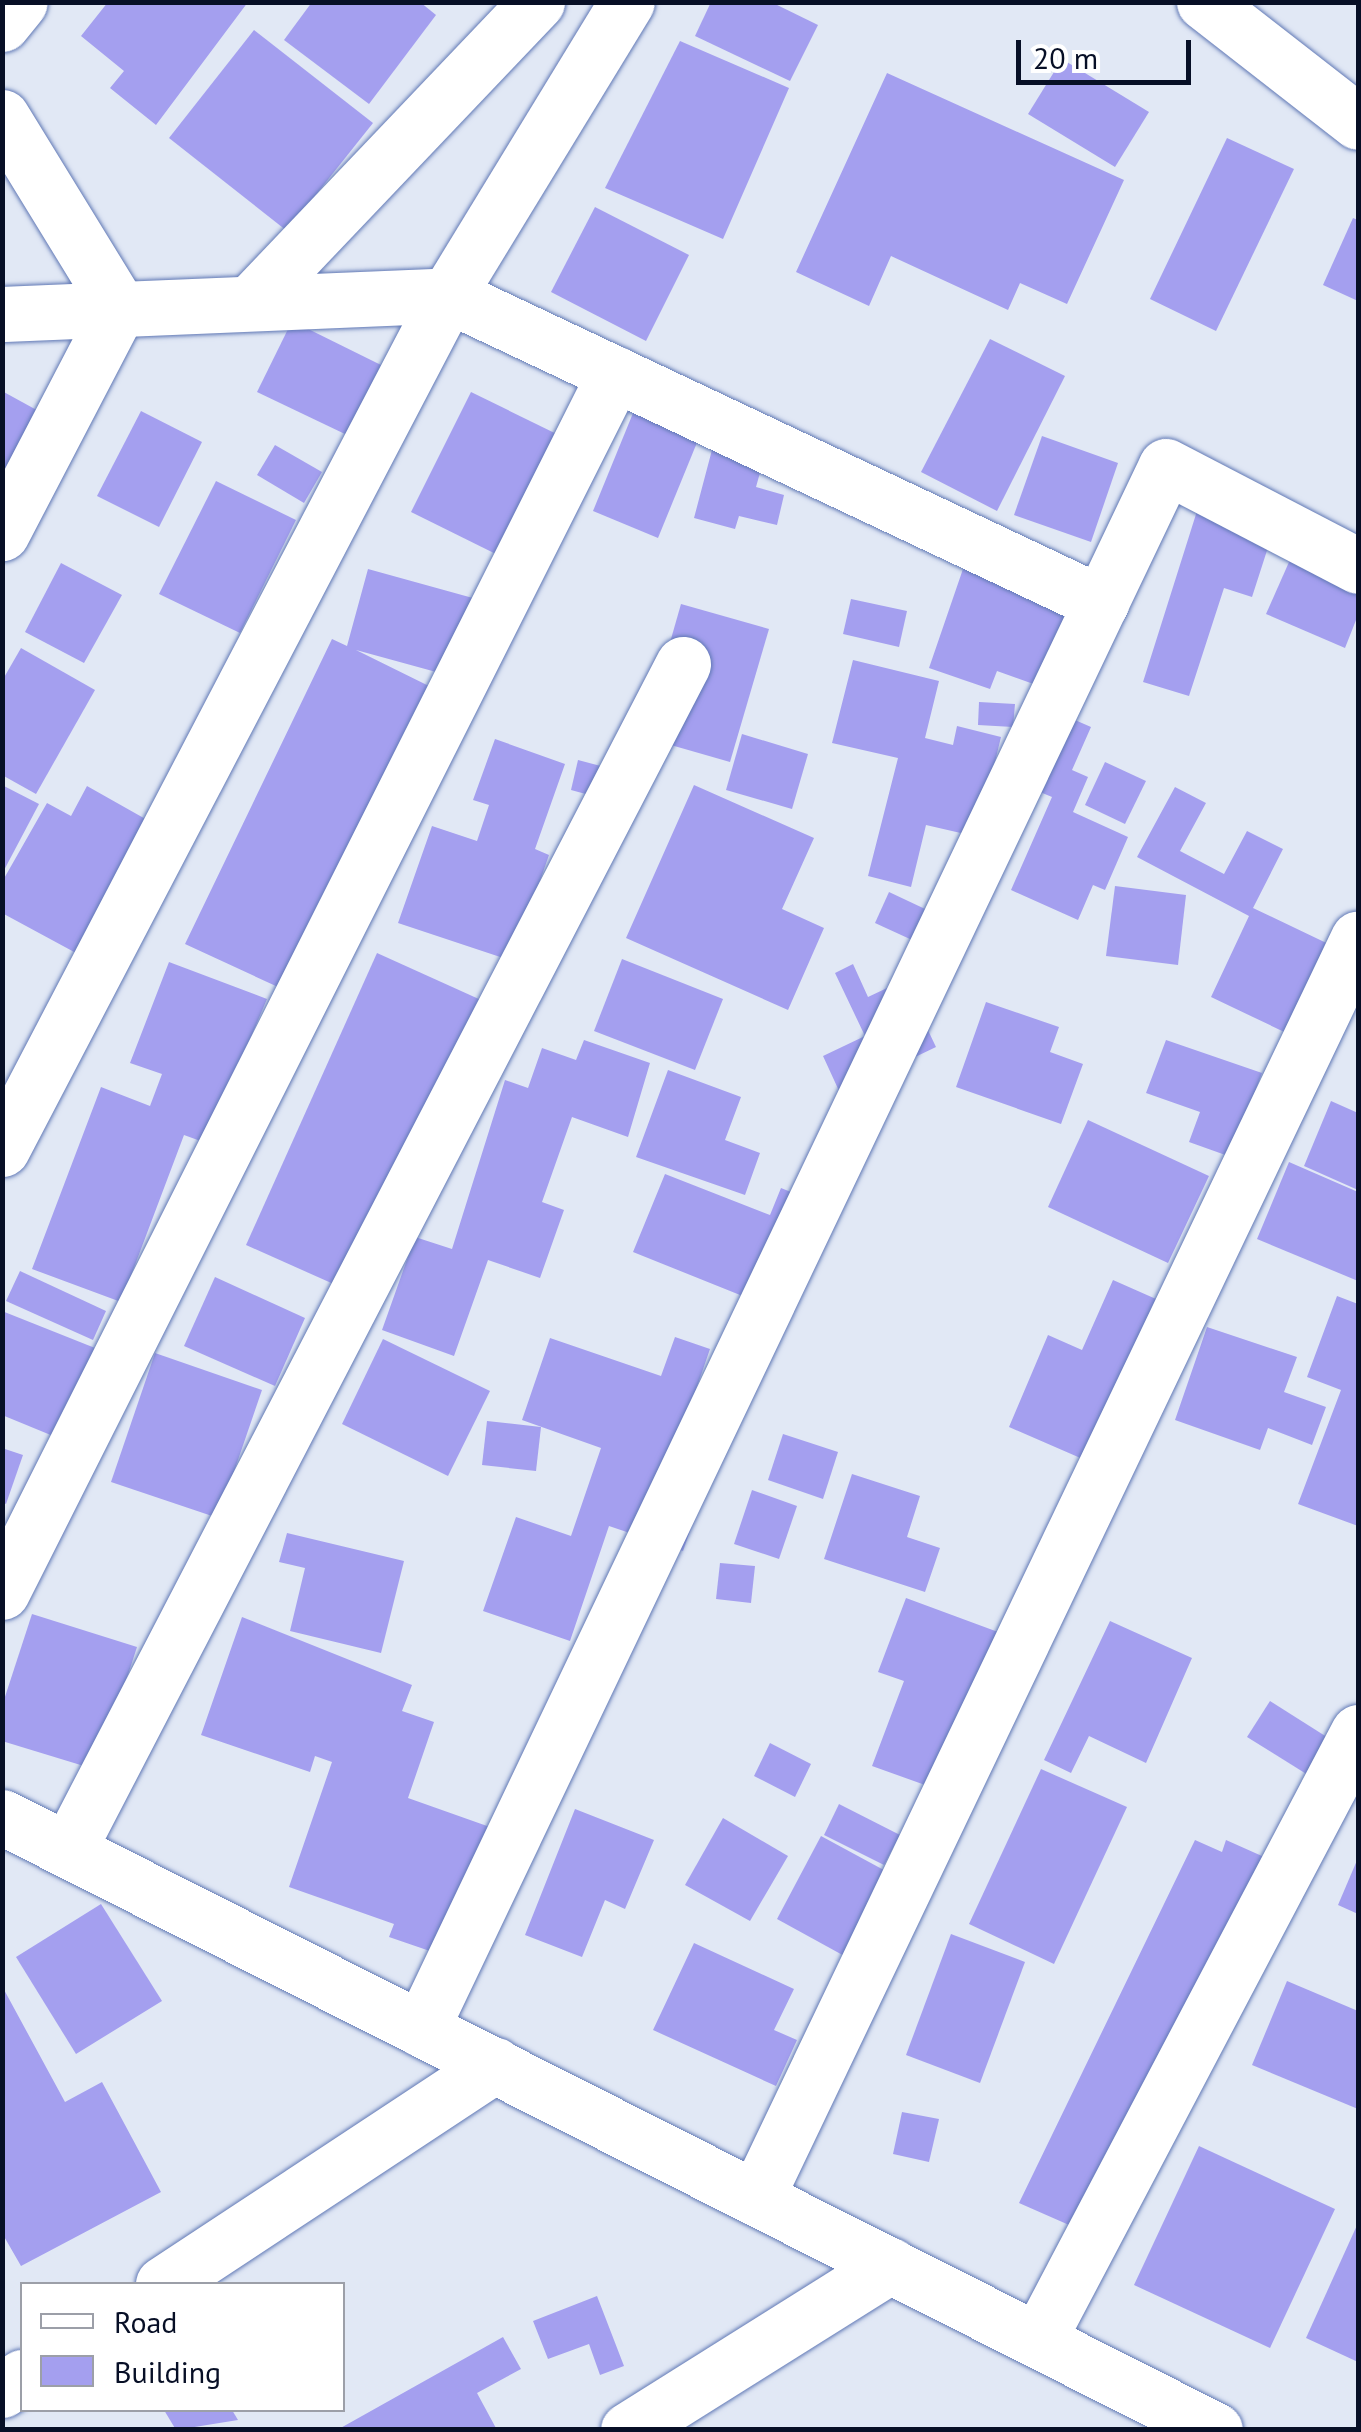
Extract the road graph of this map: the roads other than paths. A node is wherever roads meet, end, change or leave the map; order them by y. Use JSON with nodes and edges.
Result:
{"nodes":[{"id":1,"x":20,"y":2,"type":"edge"},
{"id":2,"x":537,"y":2,"type":"edge"},
{"id":3,"x":627,"y":2,"type":"edge"},
{"id":4,"x":1204,"y":2,"type":"edge"},
{"id":5,"x":2,"y":24,"type":"edge"},
{"id":6,"x":2,"y":117,"type":"edge"},
{"id":7,"x":1358,"y":122,"type":"edge"},
{"id":8,"x":448,"y":295,"type":"junction"},
{"id":9,"x":253,"y":300,"type":"junction"},
{"id":10,"x":118,"y":308,"type":"junction"},
{"id":11,"x":2,"y":314,"type":"edge"},
{"id":12,"x":615,"y":374,"type":"junction"},
{"id":13,"x":2,"y":534,"type":"edge"},
{"id":14,"x":1358,"y":566,"type":"edge"},
{"id":15,"x":1101,"y":602,"type":"junction"},
{"id":16,"x":683,"y":664,"type":"dead end"},
{"id":17,"x":1358,"y":938,"type":"edge"},
{"id":18,"x":2,"y":1149,"type":"edge"},
{"id":19,"x":2,"y":1592,"type":"edge"},
{"id":20,"x":1358,"y":1732,"type":"edge"},
{"id":21,"x":2,"y":1817,"type":"edge"},
{"id":22,"x":68,"y":1850,"type":"junction"},
{"id":23,"x":421,"y":2028,"type":"junction"},
{"id":24,"x":496,"y":2065,"type":"junction"},
{"id":25,"x":756,"y":2198,"type":"junction"},
{"id":26,"x":891,"y":2266,"type":"junction"},
{"id":27,"x":166,"y":2282,"type":"edge"},
{"id":28,"x":1038,"y":2340,"type":"junction"},
{"id":29,"x":628,"y":2430,"type":"edge"},
{"id":30,"x":1215,"y":2430,"type":"edge"}],
"edges":[{"from":1,"to":5,"type":"street"},
{"from":2,"to":9,"type":"street"},
{"from":3,"to":8,"type":"street"},
{"from":4,"to":7,"type":"street"},
{"from":6,"to":10,"type":"street"},
{"from":8,"to":9,"type":"street"},
{"from":8,"to":12,"type":"street"},
{"from":8,"to":18,"type":"street"},
{"from":9,"to":10,"type":"street"},
{"from":10,"to":11,"type":"street"},
{"from":10,"to":13,"type":"street"},
{"from":12,"to":15,"type":"street"},
{"from":12,"to":19,"type":"street"},
{"from":14,"to":15,"type":"street"},
{"from":15,"to":23,"type":"street"},
{"from":16,"to":22,"type":"street"},
{"from":17,"to":25,"type":"street"},
{"from":20,"to":28,"type":"street"},
{"from":21,"to":22,"type":"street"},
{"from":22,"to":23,"type":"street"},
{"from":23,"to":24,"type":"street"},
{"from":24,"to":25,"type":"street"},
{"from":24,"to":27,"type":"street"},
{"from":25,"to":26,"type":"street"},
{"from":26,"to":28,"type":"street"},
{"from":26,"to":29,"type":"street"},
{"from":28,"to":30,"type":"street"}]}
